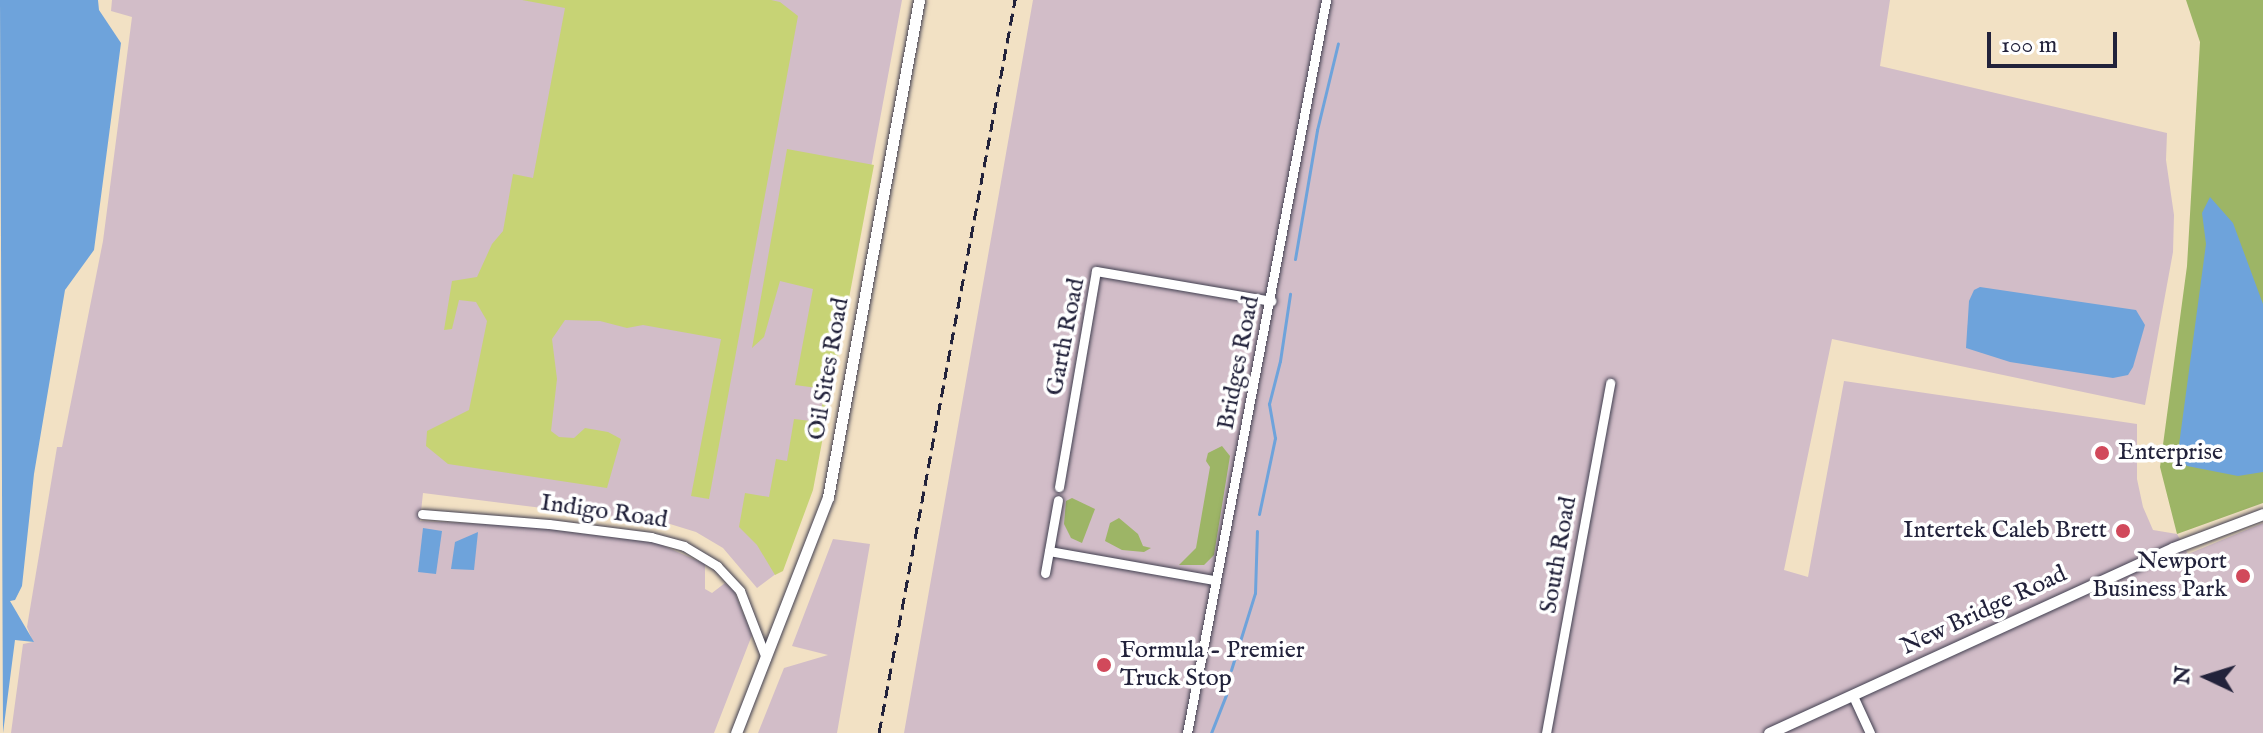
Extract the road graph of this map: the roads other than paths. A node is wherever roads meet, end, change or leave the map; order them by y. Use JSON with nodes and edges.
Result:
{"nodes":[{"id":1,"x":919,"y":0,"type":"edge"},
{"id":2,"x":1326,"y":0,"type":"edge"},
{"id":3,"x":1271,"y":301,"type":"junction"},
{"id":4,"x":1610,"y":383,"type":"dead end"},
{"id":5,"x":1059,"y":487,"type":"dead end"},
{"id":6,"x":1058,"y":500,"type":"dead end"},
{"id":7,"x":422,"y":514,"type":"dead end"},
{"id":8,"x":2263,"y":514,"type":"edge"},
{"id":9,"x":1049,"y":551,"type":"junction"},
{"id":10,"x":1045,"y":573,"type":"dead end"},
{"id":11,"x":1214,"y":580,"type":"junction"},
{"id":12,"x":766,"y":658,"type":"junction"},
{"id":13,"x":1853,"y":696,"type":"junction"},
{"id":14,"x":736,"y":733,"type":"edge"},
{"id":15,"x":1187,"y":733,"type":"edge"},
{"id":16,"x":1546,"y":733,"type":"edge"},
{"id":17,"x":1769,"y":733,"type":"edge"},
{"id":18,"x":1870,"y":733,"type":"edge"}],
"edges":[{"from":1,"to":12,"type":"street","name":"Oil Sites Road"},
{"from":2,"to":3,"type":"street","name":"Bridges Road"},
{"from":3,"to":5,"type":"street","name":"Garth Road"},
{"from":3,"to":11,"type":"street","name":"Bridges Road"},
{"from":4,"to":16,"type":"street","name":"South Road"},
{"from":6,"to":9,"type":"street"},
{"from":7,"to":12,"type":"street","name":"Indigo Road"},
{"from":8,"to":13,"type":"street","name":"New Bridge Road"},
{"from":9,"to":10,"type":"street"},
{"from":9,"to":11,"type":"street"},
{"from":11,"to":15,"type":"street","name":"Bridges Road"},
{"from":12,"to":14,"type":"street","name":"Oil Sites Road"},
{"from":13,"to":17,"type":"street","name":"New Bridge Road"},
{"from":13,"to":18,"type":"street"}]}
